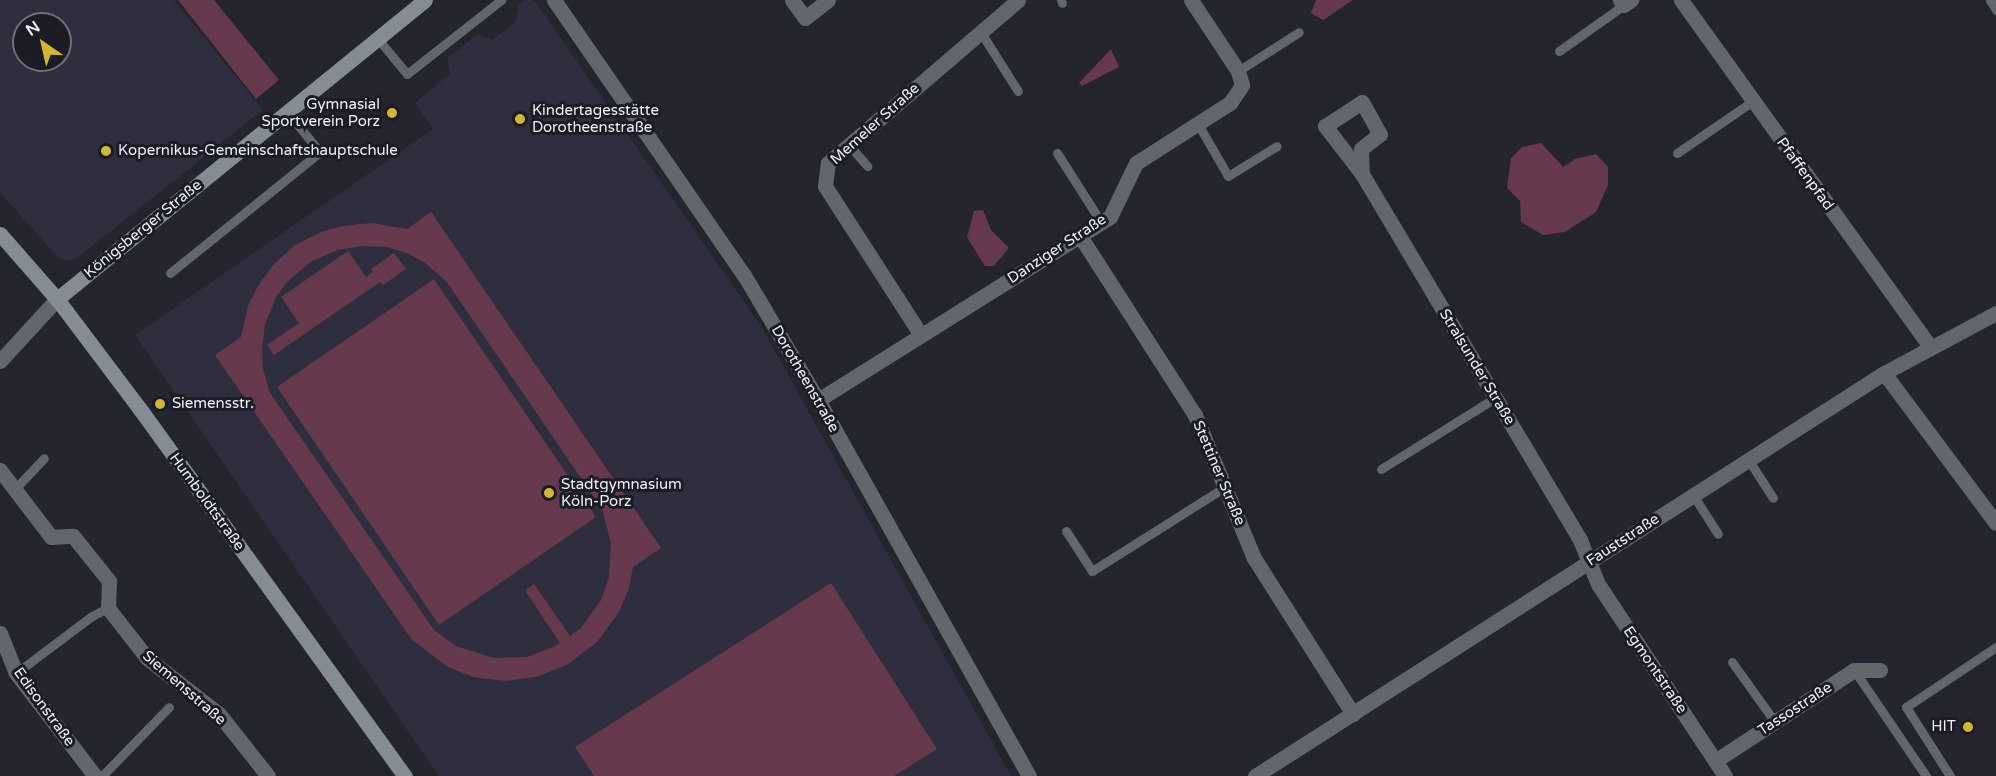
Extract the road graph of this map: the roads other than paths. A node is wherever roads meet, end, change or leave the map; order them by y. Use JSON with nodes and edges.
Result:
{"nodes":[{"id":1,"x":425,"y":0,"type":"edge"},
{"id":2,"x":501,"y":0,"type":"edge"},
{"id":3,"x":554,"y":0,"type":"edge"},
{"id":4,"x":792,"y":0,"type":"edge"},
{"id":5,"x":828,"y":0,"type":"edge"},
{"id":6,"x":1191,"y":0,"type":"edge"},
{"id":7,"x":1681,"y":0,"type":"edge"},
{"id":8,"x":1990,"y":0,"type":"edge"},
{"id":9,"x":1015,"y":1,"type":"edge"},
{"id":10,"x":1625,"y":2,"type":"edge"},
{"id":11,"x":1996,"y":10,"type":"edge"},
{"id":12,"x":980,"y":32,"type":"junction"},
{"id":13,"x":1299,"y":32,"type":"dead end"},
{"id":14,"x":378,"y":39,"type":"junction"},
{"id":15,"x":1559,"y":51,"type":"dead end"},
{"id":16,"x":1238,"y":70,"type":"junction"},
{"id":17,"x":1018,"y":91,"type":"dead end"},
{"id":18,"x":1753,"y":101,"type":"junction"},
{"id":19,"x":288,"y":113,"type":"junction"},
{"id":20,"x":1198,"y":124,"type":"junction"},
{"id":21,"x":849,"y":145,"type":"junction"},
{"id":22,"x":1277,"y":146,"type":"dead end"},
{"id":23,"x":1057,"y":153,"type":"dead end"},
{"id":24,"x":1677,"y":153,"type":"dead end"},
{"id":25,"x":867,"y":166,"type":"dead end"},
{"id":26,"x":1362,"y":174,"type":"junction"},
{"id":27,"x":1101,"y":222,"type":"junction"},
{"id":28,"x":0,"y":234,"type":"edge"},
{"id":29,"x":1080,"y":236,"type":"junction"},
{"id":30,"x":170,"y":273,"type":"dead end"},
{"id":31,"x":57,"y":299,"type":"junction"},
{"id":32,"x":1996,"y":313,"type":"edge"},
{"id":33,"x":921,"y":335,"type":"junction"},
{"id":34,"x":1930,"y":347,"type":"junction"},
{"id":35,"x":0,"y":361,"type":"edge"},
{"id":36,"x":1884,"y":374,"type":"junction"},
{"id":37,"x":1495,"y":398,"type":"junction"},
{"id":38,"x":818,"y":400,"type":"junction"},
{"id":39,"x":44,"y":458,"type":"dead end"},
{"id":40,"x":1748,"y":459,"type":"junction"},
{"id":41,"x":1381,"y":469,"type":"dead end"},
{"id":42,"x":0,"y":470,"type":"edge"},
{"id":43,"x":1225,"y":487,"type":"junction"},
{"id":44,"x":15,"y":489,"type":"junction"},
{"id":45,"x":1693,"y":495,"type":"junction"},
{"id":46,"x":1773,"y":498,"type":"dead end"},
{"id":47,"x":1996,"y":523,"type":"edge"},
{"id":48,"x":1066,"y":531,"type":"dead end"},
{"id":49,"x":1718,"y":534,"type":"dead end"},
{"id":50,"x":1589,"y":562,"type":"junction"},
{"id":51,"x":108,"y":608,"type":"junction"},
{"id":52,"x":0,"y":633,"type":"edge"},
{"id":53,"x":1996,"y":646,"type":"edge"},
{"id":54,"x":1732,"y":662,"type":"dead end"},
{"id":55,"x":1854,"y":670,"type":"junction"},
{"id":56,"x":1880,"y":670,"type":"dead end"},
{"id":57,"x":16,"y":673,"type":"junction"},
{"id":58,"x":169,"y":707,"type":"dead end"},
{"id":59,"x":1353,"y":714,"type":"junction"},
{"id":60,"x":1775,"y":722,"type":"junction"},
{"id":61,"x":1715,"y":761,"type":"junction"},
{"id":62,"x":94,"y":775,"type":"edge"},
{"id":63,"x":268,"y":776,"type":"edge"},
{"id":64,"x":405,"y":776,"type":"edge"},
{"id":65,"x":1029,"y":776,"type":"edge"},
{"id":66,"x":1255,"y":776,"type":"edge"},
{"id":67,"x":1725,"y":776,"type":"edge"},
{"id":68,"x":1926,"y":776,"type":"edge"},
{"id":69,"x":1950,"y":776,"type":"edge"}],
"edges":[{"from":1,"to":14,"type":"street","name":"Königsberger Straße"},
{"from":2,"to":14,"type":"lane"},
{"from":3,"to":38,"type":"street","name":"Dorotheenstraße"},
{"from":4,"to":5,"type":"street"},
{"from":6,"to":16,"type":"street"},
{"from":7,"to":18,"type":"street","name":"Pfaffenpfad"},
{"from":8,"to":11,"type":"lane"},
{"from":9,"to":12,"type":"street","name":"Memeler Straße"},
{"from":10,"to":15,"type":"lane"},
{"from":12,"to":17,"type":"lane"},
{"from":12,"to":21,"type":"street","name":"Memeler Straße"},
{"from":13,"to":16,"type":"lane"},
{"from":14,"to":19,"type":"street","name":"Königsberger Straße"},
{"from":16,"to":20,"type":"street","name":"Danziger Straße"},
{"from":18,"to":24,"type":"lane"},
{"from":18,"to":34,"type":"street","name":"Pfaffenpfad"},
{"from":19,"to":30,"type":"lane"},
{"from":19,"to":31,"type":"street","name":"Königsberger Straße"},
{"from":20,"to":22,"type":"lane"},
{"from":20,"to":27,"type":"street","name":"Danziger Straße"},
{"from":21,"to":25,"type":"lane"},
{"from":21,"to":33,"type":"street","name":"Memeler Straße"},
{"from":23,"to":27,"type":"lane"},
{"from":26,"to":26,"type":"street","name":"Stralsunder Straße"},
{"from":26,"to":37,"type":"street","name":"Stralsunder Straße"},
{"from":27,"to":29,"type":"street","name":"Danziger Straße"},
{"from":28,"to":31,"type":"street","name":"Humboldtstraße"},
{"from":29,"to":33,"type":"street","name":"Danziger Straße"},
{"from":29,"to":43,"type":"street","name":"Stettiner Straße"},
{"from":31,"to":35,"type":"street"},
{"from":31,"to":64,"type":"street","name":"Humboldtstraße"},
{"from":32,"to":34,"type":"street","name":"Fauststraße"},
{"from":33,"to":38,"type":"street","name":"Danziger Straße"},
{"from":34,"to":36,"type":"street","name":"Fauststraße"},
{"from":36,"to":40,"type":"street","name":"Fauststraße"},
{"from":36,"to":47,"type":"street"},
{"from":37,"to":41,"type":"lane"},
{"from":37,"to":50,"type":"street","name":"Stralsunder Straße"},
{"from":38,"to":65,"type":"street","name":"Dorotheenstraße"},
{"from":39,"to":44,"type":"lane"},
{"from":40,"to":45,"type":"street","name":"Fauststraße"},
{"from":40,"to":46,"type":"lane"},
{"from":42,"to":44,"type":"street"},
{"from":43,"to":48,"type":"lane"},
{"from":43,"to":59,"type":"street","name":"Stettiner Straße"},
{"from":44,"to":51,"type":"street"},
{"from":45,"to":49,"type":"lane"},
{"from":45,"to":50,"type":"street","name":"Fauststraße"},
{"from":50,"to":59,"type":"street","name":"Fauststraße"},
{"from":50,"to":61,"type":"street","name":"Egmontstraße"},
{"from":51,"to":57,"type":"lane"},
{"from":51,"to":63,"type":"street","name":"Siemensstraße"},
{"from":52,"to":57,"type":"street","name":"Edisonstraße"},
{"from":53,"to":69,"type":"lane"},
{"from":54,"to":60,"type":"lane"},
{"from":55,"to":56,"type":"street"},
{"from":55,"to":60,"type":"street","name":"Tassostraße"},
{"from":55,"to":68,"type":"lane"},
{"from":57,"to":62,"type":"street","name":"Edisonstraße"},
{"from":58,"to":62,"type":"lane"},
{"from":59,"to":66,"type":"street","name":"Fauststraße"},
{"from":60,"to":61,"type":"street","name":"Tassostraße"},
{"from":61,"to":67,"type":"street","name":"Egmontstraße"}]}
